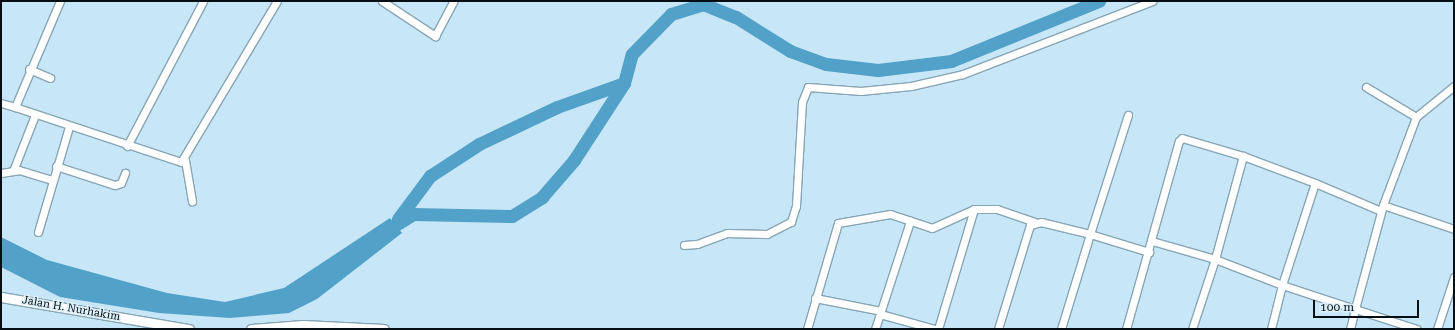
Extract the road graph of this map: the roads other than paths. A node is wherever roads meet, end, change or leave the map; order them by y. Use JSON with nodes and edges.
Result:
{"nodes":[{"id":1,"x":60,"y":1,"type":"edge"},
{"id":2,"x":203,"y":1,"type":"edge"},
{"id":3,"x":277,"y":1,"type":"edge"},
{"id":4,"x":382,"y":1,"type":"edge"},
{"id":5,"x":454,"y":1,"type":"edge"},
{"id":6,"x":1152,"y":1,"type":"edge"},
{"id":7,"x":29,"y":69,"type":"junction"},
{"id":8,"x":50,"y":78,"type":"dead end"},
{"id":9,"x":1366,"y":86,"type":"dead end"},
{"id":10,"x":1454,"y":86,"type":"edge"},
{"id":11,"x":1,"y":103,"type":"edge"},
{"id":12,"x":15,"y":107,"type":"junction"},
{"id":13,"x":35,"y":115,"type":"junction"},
{"id":14,"x":1128,"y":115,"type":"dead end"},
{"id":15,"x":1416,"y":117,"type":"junction"},
{"id":16,"x":69,"y":127,"type":"junction"},
{"id":17,"x":127,"y":146,"type":"junction"},
{"id":18,"x":1243,"y":156,"type":"junction"},
{"id":19,"x":185,"y":160,"type":"junction"},
{"id":20,"x":56,"y":166,"type":"junction"},
{"id":21,"x":13,"y":172,"type":"junction"},
{"id":22,"x":1,"y":173,"type":"edge"},
{"id":23,"x":125,"y":173,"type":"dead end"},
{"id":24,"x":52,"y":180,"type":"junction"},
{"id":25,"x":1315,"y":183,"type":"junction"},
{"id":26,"x":192,"y":201,"type":"dead end"},
{"id":27,"x":1382,"y":208,"type":"junction"},
{"id":28,"x":974,"y":209,"type":"junction"},
{"id":29,"x":910,"y":221,"type":"junction"},
{"id":30,"x":1035,"y":222,"type":"junction"},
{"id":31,"x":1454,"y":229,"type":"edge"},
{"id":32,"x":38,"y":232,"type":"dead end"},
{"id":33,"x":1090,"y":234,"type":"junction"},
{"id":34,"x":1152,"y":241,"type":"junction"},
{"id":35,"x":684,"y":245,"type":"dead end"},
{"id":36,"x":1149,"y":252,"type":"junction"},
{"id":37,"x":1215,"y":259,"type":"junction"},
{"id":38,"x":1454,"y":277,"type":"edge"},
{"id":39,"x":1282,"y":285,"type":"junction"},
{"id":40,"x":1,"y":297,"type":"edge"},
{"id":41,"x":815,"y":298,"type":"junction"},
{"id":42,"x":1355,"y":309,"type":"junction"},
{"id":43,"x":880,"y":313,"type":"junction"},
{"id":44,"x":189,"y":329,"type":"edge"},
{"id":45,"x":251,"y":329,"type":"edge"},
{"id":46,"x":384,"y":329,"type":"edge"},
{"id":47,"x":807,"y":329,"type":"edge"},
{"id":48,"x":875,"y":329,"type":"edge"},
{"id":49,"x":935,"y":329,"type":"edge"},
{"id":50,"x":938,"y":329,"type":"edge"},
{"id":51,"x":998,"y":329,"type":"edge"},
{"id":52,"x":1061,"y":329,"type":"edge"},
{"id":53,"x":1126,"y":329,"type":"edge"},
{"id":54,"x":1192,"y":329,"type":"edge"},
{"id":55,"x":1270,"y":329,"type":"edge"},
{"id":56,"x":1350,"y":329,"type":"edge"},
{"id":57,"x":1417,"y":329,"type":"edge"},
{"id":58,"x":1437,"y":329,"type":"edge"}],
"edges":[{"from":1,"to":7,"type":"street"},
{"from":2,"to":17,"type":"street"},
{"from":3,"to":19,"type":"street"},
{"from":4,"to":5,"type":"street"},
{"from":6,"to":35,"type":"street"},
{"from":7,"to":8,"type":"street"},
{"from":7,"to":12,"type":"street"},
{"from":9,"to":15,"type":"street"},
{"from":10,"to":15,"type":"street"},
{"from":11,"to":12,"type":"street"},
{"from":12,"to":13,"type":"street"},
{"from":13,"to":16,"type":"street"},
{"from":13,"to":21,"type":"street"},
{"from":14,"to":33,"type":"street"},
{"from":15,"to":27,"type":"street"},
{"from":16,"to":17,"type":"street"},
{"from":16,"to":20,"type":"street"},
{"from":17,"to":19,"type":"street"},
{"from":18,"to":25,"type":"street"},
{"from":18,"to":34,"type":"street"},
{"from":18,"to":37,"type":"street"},
{"from":19,"to":26,"type":"street"},
{"from":20,"to":23,"type":"street"},
{"from":20,"to":24,"type":"street"},
{"from":21,"to":22,"type":"street"},
{"from":21,"to":24,"type":"street"},
{"from":24,"to":32,"type":"street"},
{"from":25,"to":27,"type":"street"},
{"from":25,"to":39,"type":"street"},
{"from":27,"to":31,"type":"street"},
{"from":27,"to":42,"type":"street"},
{"from":28,"to":29,"type":"street"},
{"from":28,"to":30,"type":"street"},
{"from":28,"to":50,"type":"street"},
{"from":29,"to":41,"type":"street"},
{"from":29,"to":43,"type":"street"},
{"from":30,"to":33,"type":"street"},
{"from":30,"to":51,"type":"street"},
{"from":33,"to":36,"type":"street"},
{"from":33,"to":52,"type":"street"},
{"from":34,"to":36,"type":"street"},
{"from":34,"to":37,"type":"street"},
{"from":36,"to":53,"type":"street"},
{"from":37,"to":39,"type":"street"},
{"from":37,"to":54,"type":"street"},
{"from":38,"to":58,"type":"street"},
{"from":39,"to":42,"type":"street"},
{"from":39,"to":55,"type":"street"},
{"from":40,"to":44,"type":"main road","name":"Jalan H. Nurhakim"},
{"from":41,"to":43,"type":"street"},
{"from":41,"to":47,"type":"street"},
{"from":42,"to":56,"type":"street"},
{"from":42,"to":57,"type":"street"},
{"from":43,"to":48,"type":"street"},
{"from":43,"to":49,"type":"street"},
{"from":45,"to":46,"type":"main road"}]}
